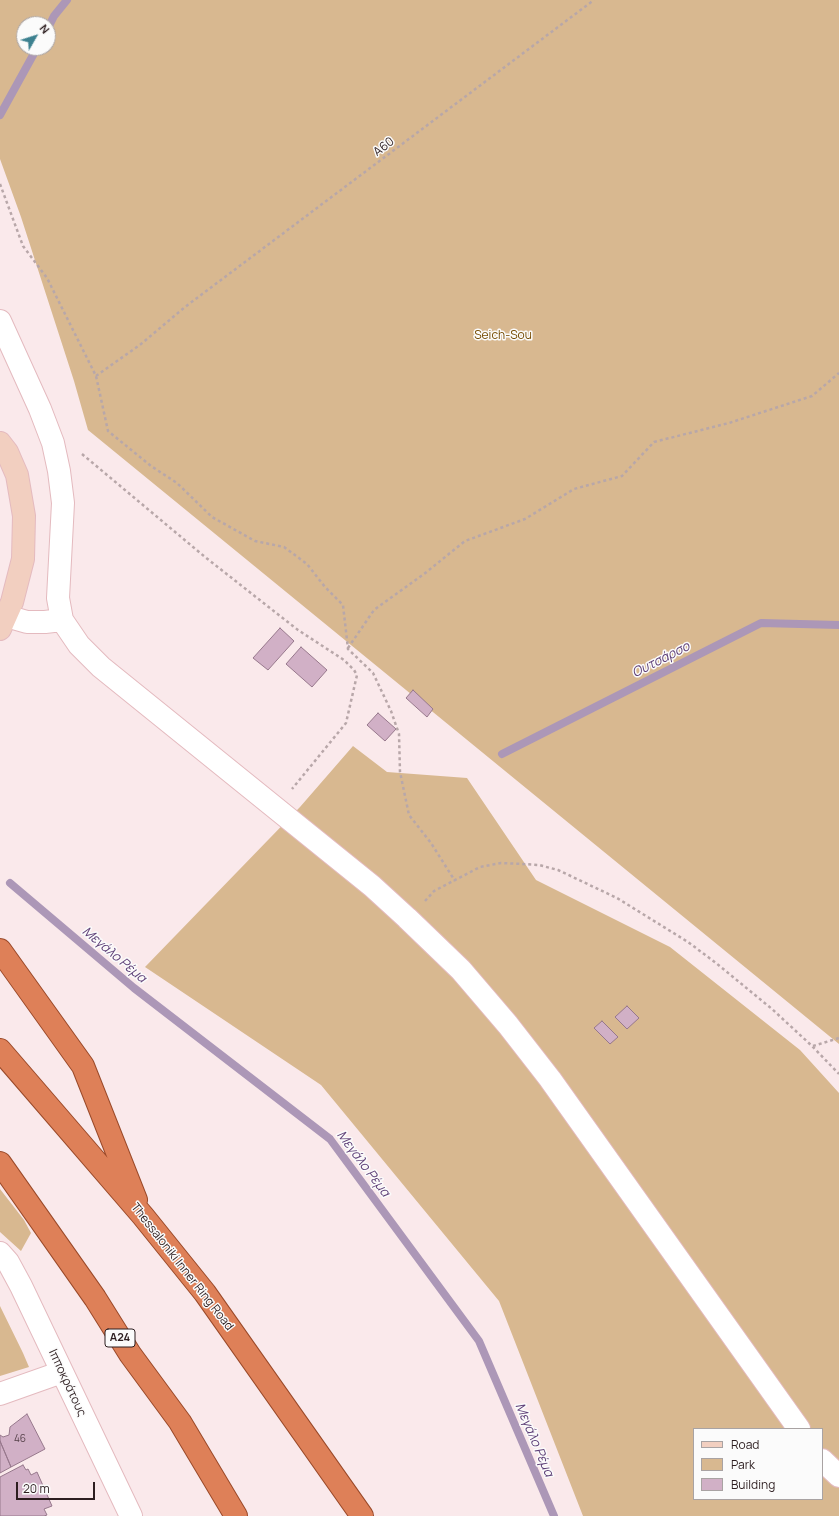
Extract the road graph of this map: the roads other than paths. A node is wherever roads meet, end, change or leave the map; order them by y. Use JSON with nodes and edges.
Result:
{"nodes":[{"id":1,"x":0,"y":321,"type":"edge"},
{"id":2,"x":0,"y":443,"type":"edge"},
{"id":3,"x":62,"y":620,"type":"junction"},
{"id":4,"x":3,"y":623,"type":"edge"},
{"id":5,"x":0,"y":950,"type":"edge"},
{"id":6,"x":0,"y":1050,"type":"edge"},
{"id":7,"x":0,"y":1163,"type":"edge"},
{"id":8,"x":143,"y":1216,"type":"junction"},
{"id":9,"x":0,"y":1253,"type":"edge"},
{"id":10,"x":62,"y":1372,"type":"junction"},
{"id":11,"x":0,"y":1394,"type":"edge"},
{"id":12,"x":798,"y":1428,"type":"edge"},
{"id":13,"x":823,"y":1461,"type":"edge"},
{"id":14,"x":839,"y":1476,"type":"edge"},
{"id":15,"x":132,"y":1516,"type":"edge"},
{"id":16,"x":236,"y":1516,"type":"edge"},
{"id":17,"x":362,"y":1516,"type":"edge"}],
"edges":[{"from":1,"to":3,"type":"street"},
{"from":2,"to":4,"type":"main road"},
{"from":3,"to":4,"type":"street"},
{"from":3,"to":12,"type":"street"},
{"from":5,"to":8,"type":"highway"},
{"from":6,"to":8,"type":"highway","name":"Thessaloniki Inner Ring Road"},
{"from":7,"to":16,"type":"highway","number":"Α24"},
{"from":8,"to":17,"type":"highway","name":"Thessaloniki Inner Ring Road"},
{"from":9,"to":10,"type":"street","name":"Ιπποκράτους"},
{"from":10,"to":11,"type":"street"},
{"from":10,"to":15,"type":"street","name":"Ιπποκράτους"},
{"from":13,"to":14,"type":"street"}]}
